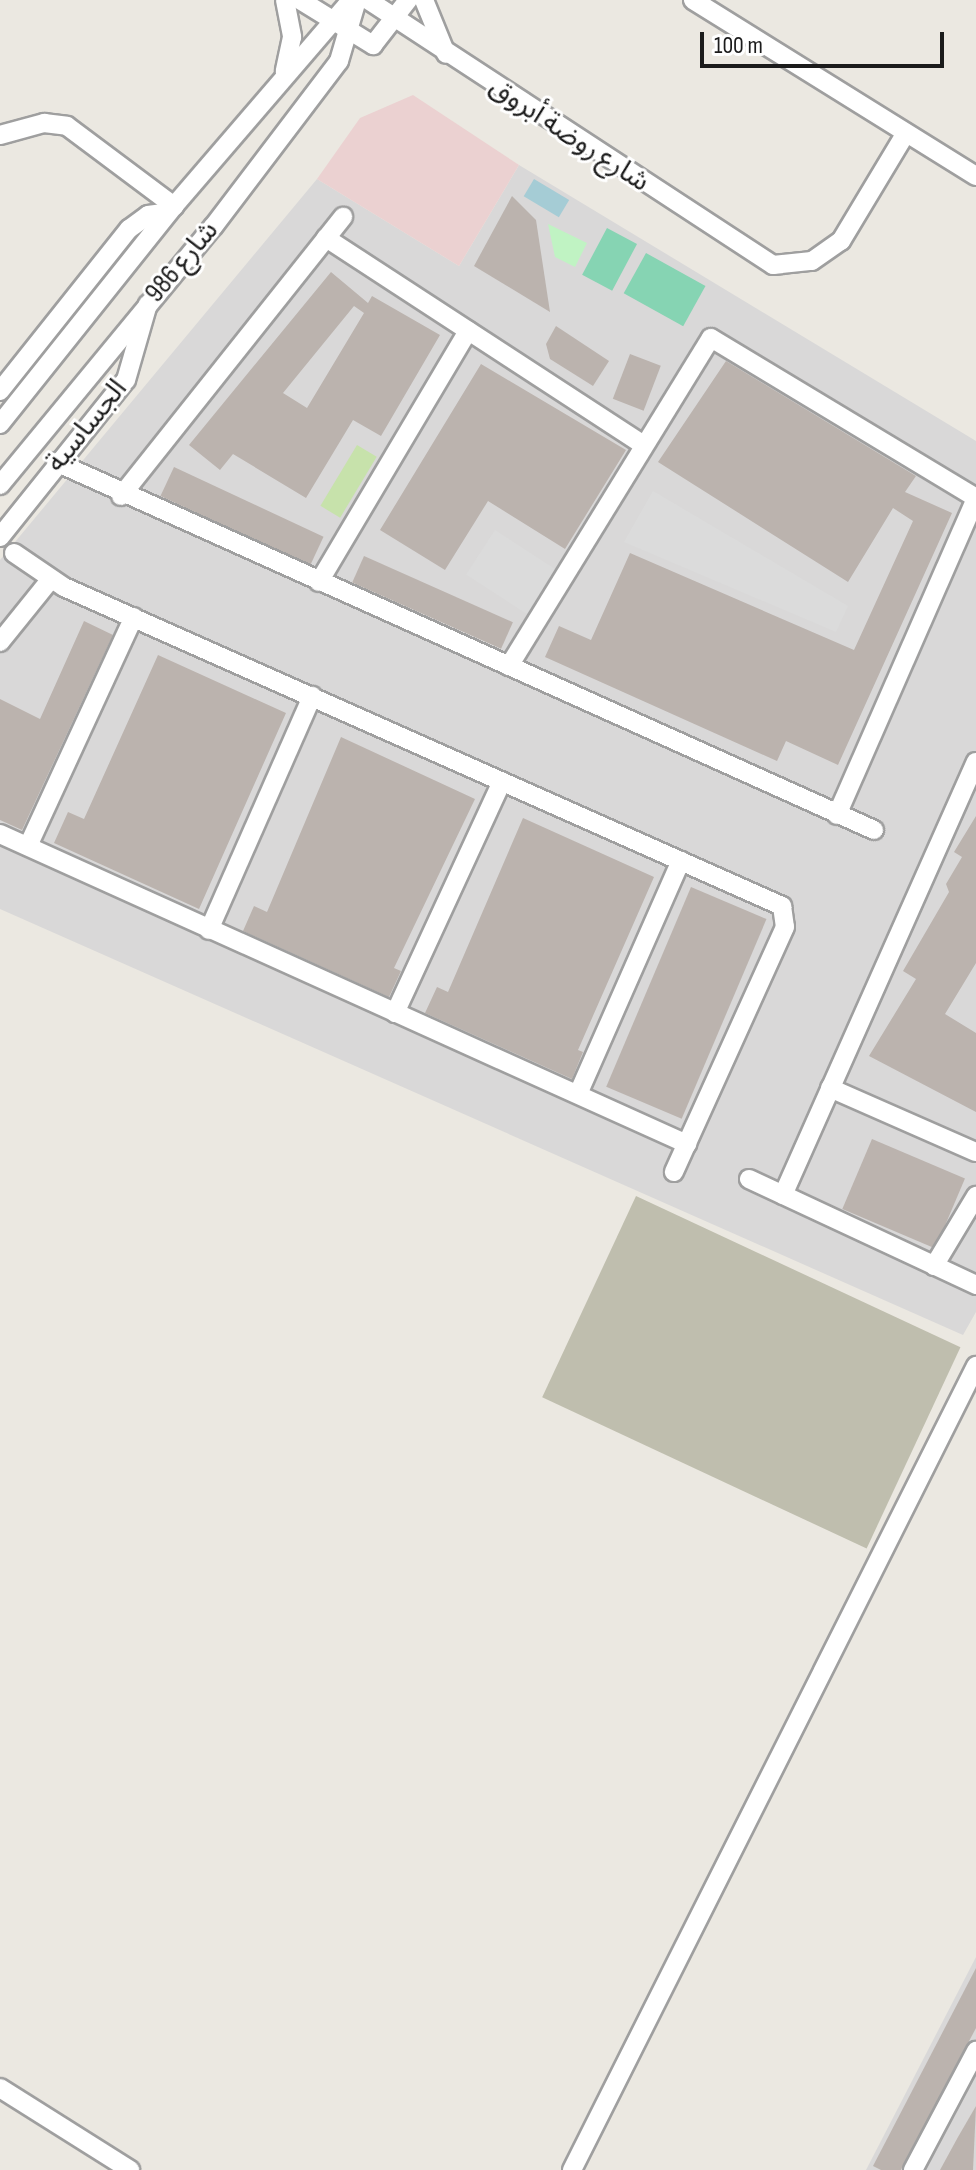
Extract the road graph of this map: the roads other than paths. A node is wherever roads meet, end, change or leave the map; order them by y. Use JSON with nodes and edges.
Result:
{"nodes":[{"id":1,"x":285,"y":0,"type":"edge"},
{"id":2,"x":300,"y":0,"type":"edge"},
{"id":3,"x":351,"y":0,"type":"edge"},
{"id":4,"x":357,"y":0,"type":"edge"},
{"id":5,"x":368,"y":0,"type":"edge"},
{"id":6,"x":408,"y":0,"type":"edge"},
{"id":7,"x":424,"y":0,"type":"edge"},
{"id":8,"x":693,"y":0,"type":"edge"},
{"id":9,"x":333,"y":19,"type":"junction"},
{"id":10,"x":392,"y":21,"type":"junction"},
{"id":11,"x":352,"y":31,"type":"junction"},
{"id":12,"x":450,"y":59,"type":"junction"},
{"id":13,"x":284,"y":76,"type":"junction"},
{"id":14,"x":906,"y":133,"type":"junction"},
{"id":15,"x":0,"y":135,"type":"edge"},
{"id":16,"x":976,"y":176,"type":"edge"},
{"id":17,"x":172,"y":209,"type":"junction"},
{"id":18,"x":343,"y":217,"type":"dead end"},
{"id":19,"x":326,"y":238,"type":"junction"},
{"id":20,"x":148,"y":303,"type":"junction"},
{"id":21,"x":468,"y":331,"type":"junction"},
{"id":22,"x":0,"y":391,"type":"edge"},
{"id":23,"x":0,"y":424,"type":"edge"},
{"id":24,"x":644,"y":445,"type":"junction"},
{"id":25,"x":56,"y":462,"type":"junction"},
{"id":26,"x":0,"y":485,"type":"edge"},
{"id":27,"x":121,"y":496,"type":"junction"},
{"id":28,"x":976,"y":498,"type":"edge"},
{"id":29,"x":0,"y":537,"type":"edge"},
{"id":30,"x":14,"y":553,"type":"dead end"},
{"id":31,"x":50,"y":580,"type":"junction"},
{"id":32,"x":319,"y":582,"type":"junction"},
{"id":33,"x":134,"y":617,"type":"junction"},
{"id":34,"x":0,"y":642,"type":"edge"},
{"id":35,"x":509,"y":666,"type":"junction"},
{"id":36,"x":312,"y":696,"type":"junction"},
{"id":37,"x":976,"y":762,"type":"edge"},
{"id":38,"x":502,"y":781,"type":"junction"},
{"id":39,"x":837,"y":815,"type":"junction"},
{"id":40,"x":874,"y":830,"type":"dead end"},
{"id":41,"x":0,"y":834,"type":"edge"},
{"id":42,"x":28,"y":846,"type":"junction"},
{"id":43,"x":681,"y":861,"type":"junction"},
{"id":44,"x":209,"y":930,"type":"junction"},
{"id":45,"x":395,"y":1013,"type":"junction"},
{"id":46,"x":830,"y":1088,"type":"junction"},
{"id":47,"x":578,"y":1094,"type":"junction"},
{"id":48,"x":687,"y":1144,"type":"junction"},
{"id":49,"x":976,"y":1152,"type":"edge"},
{"id":50,"x":674,"y":1172,"type":"dead end"},
{"id":51,"x":749,"y":1179,"type":"dead end"},
{"id":52,"x":783,"y":1195,"type":"junction"},
{"id":53,"x":976,"y":1196,"type":"edge"},
{"id":54,"x":934,"y":1266,"type":"junction"},
{"id":55,"x":976,"y":1285,"type":"edge"},
{"id":56,"x":976,"y":1366,"type":"edge"},
{"id":57,"x":974,"y":2059,"type":"edge"},
{"id":58,"x":0,"y":2088,"type":"edge"},
{"id":59,"x":130,"y":2170,"type":"edge"},
{"id":60,"x":572,"y":2170,"type":"edge"},
{"id":61,"x":913,"y":2170,"type":"edge"}],
"edges":[{"from":1,"to":13,"type":"street"},
{"from":2,"to":9,"type":"street"},
{"from":3,"to":9,"type":"street","name":"شارع 986"},
{"from":4,"to":11,"type":"street","name":"شارع 986"},
{"from":5,"to":10,"type":"street","name":"شارع روضة أبروق"},
{"from":6,"to":10,"type":"street"},
{"from":7,"to":12,"type":"street"},
{"from":8,"to":14,"type":"street"},
{"from":9,"to":11,"type":"street"},
{"from":9,"to":13,"type":"street","name":"شارع 986"},
{"from":10,"to":11,"type":"street"},
{"from":10,"to":12,"type":"street","name":"شارع روضة أبروق"},
{"from":11,"to":20,"type":"street","name":"شارع 986"},
{"from":12,"to":14,"type":"street","name":"شارع روضة أبروق"},
{"from":13,"to":17,"type":"street","name":"شارع 986"},
{"from":14,"to":16,"type":"street"},
{"from":15,"to":17,"type":"street"},
{"from":17,"to":22,"type":"street"},
{"from":17,"to":23,"type":"street","name":"شارع 986"},
{"from":18,"to":19,"type":"street"},
{"from":19,"to":21,"type":"street"},
{"from":19,"to":27,"type":"street"},
{"from":20,"to":25,"type":"street","name":"الجساسية"},
{"from":20,"to":26,"type":"street","name":"شارع 986"},
{"from":21,"to":24,"type":"street"},
{"from":21,"to":32,"type":"street"},
{"from":24,"to":28,"type":"street"},
{"from":24,"to":35,"type":"street"},
{"from":25,"to":27,"type":"street"},
{"from":25,"to":29,"type":"street","name":"الجساسية"},
{"from":27,"to":32,"type":"street"},
{"from":28,"to":39,"type":"street"},
{"from":30,"to":31,"type":"street"},
{"from":31,"to":33,"type":"street"},
{"from":31,"to":34,"type":"street"},
{"from":32,"to":35,"type":"street"},
{"from":33,"to":36,"type":"street"},
{"from":33,"to":42,"type":"street"},
{"from":35,"to":39,"type":"street"},
{"from":36,"to":38,"type":"street"},
{"from":36,"to":44,"type":"street"},
{"from":37,"to":46,"type":"street"},
{"from":38,"to":43,"type":"street"},
{"from":38,"to":45,"type":"street"},
{"from":39,"to":40,"type":"street"},
{"from":41,"to":42,"type":"street"},
{"from":42,"to":44,"type":"street"},
{"from":43,"to":47,"type":"street"},
{"from":43,"to":48,"type":"street"},
{"from":44,"to":45,"type":"street"},
{"from":45,"to":47,"type":"street"},
{"from":46,"to":49,"type":"street"},
{"from":46,"to":52,"type":"street"},
{"from":47,"to":48,"type":"street"},
{"from":48,"to":50,"type":"street"},
{"from":51,"to":52,"type":"street"},
{"from":52,"to":54,"type":"street"},
{"from":53,"to":54,"type":"street"},
{"from":54,"to":55,"type":"street"},
{"from":56,"to":60,"type":"street"},
{"from":57,"to":61,"type":"street"},
{"from":58,"to":59,"type":"street"}]}
